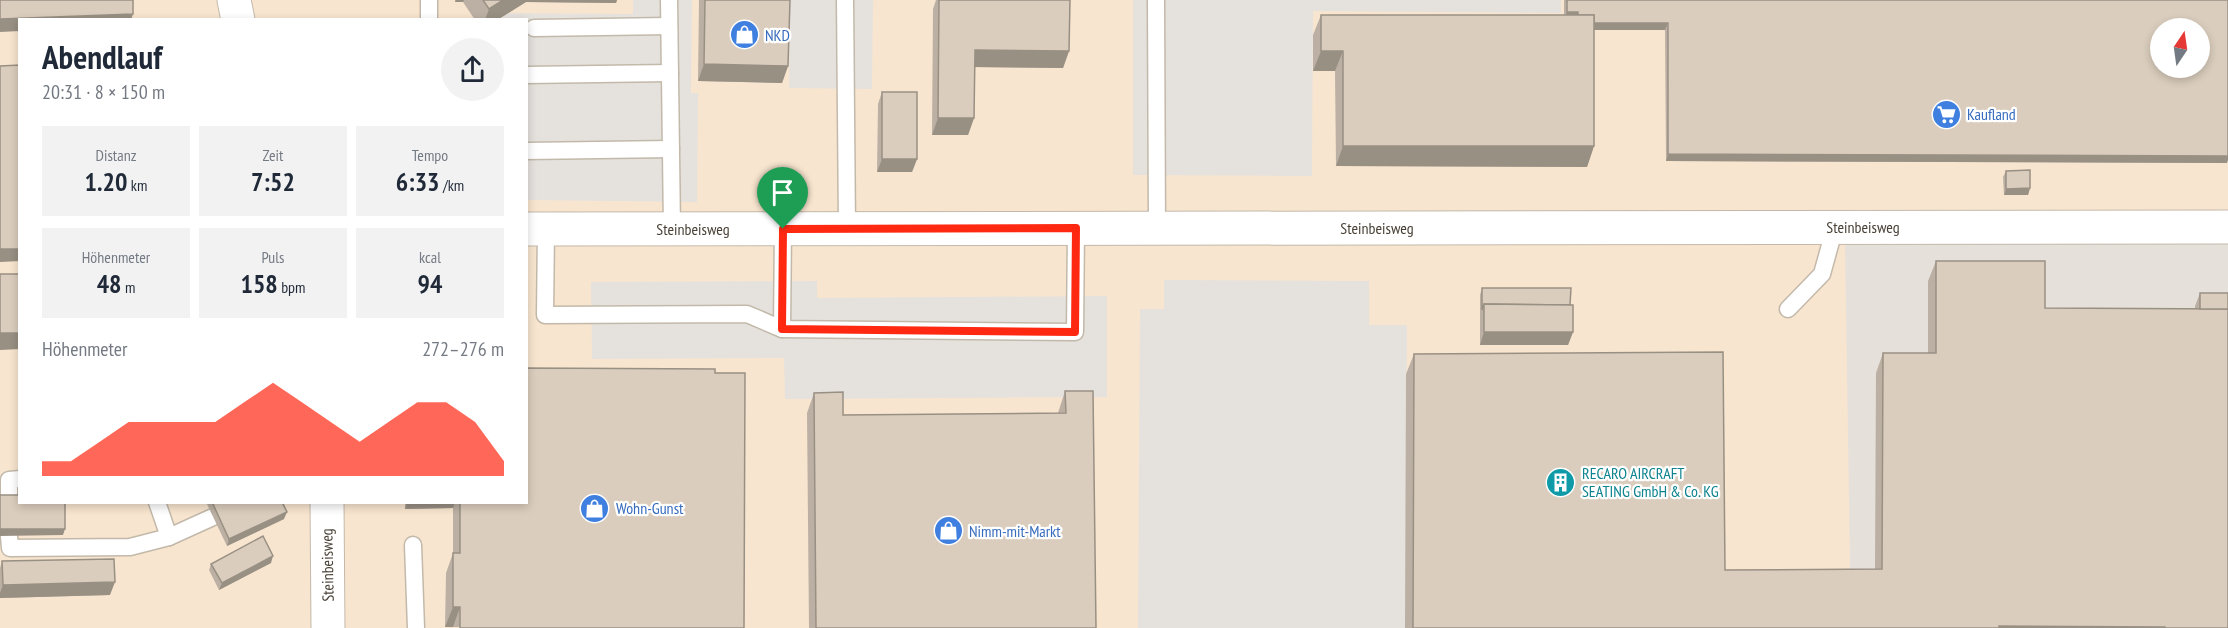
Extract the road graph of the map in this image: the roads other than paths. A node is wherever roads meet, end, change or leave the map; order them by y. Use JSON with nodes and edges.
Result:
{"nodes":[{"id":1,"x":234,"y":0,"type":"edge"},
{"id":2,"x":429,"y":0,"type":"edge"},
{"id":3,"x":669,"y":0,"type":"edge"},
{"id":4,"x":845,"y":0,"type":"edge"},
{"id":5,"x":1156,"y":0,"type":"edge"},
{"id":6,"x":238,"y":18,"type":"edge"},
{"id":7,"x":429,"y":18,"type":"edge"},
{"id":8,"x":669,"y":26,"type":"junction"},
{"id":9,"x":534,"y":28,"type":"dead end"},
{"id":10,"x":670,"y":73,"type":"junction"},
{"id":11,"x":528,"y":75,"type":"edge"},
{"id":12,"x":671,"y":149,"type":"junction"},
{"id":13,"x":528,"y":151,"type":"edge"},
{"id":14,"x":1835,"y":227,"type":"junction"},
{"id":15,"x":2228,"y":227,"type":"edge"},
{"id":16,"x":847,"y":228,"type":"junction"},
{"id":17,"x":1076,"y":228,"type":"junction"},
{"id":18,"x":536,"y":229,"type":"edge"},
{"id":19,"x":672,"y":229,"type":"junction"},
{"id":20,"x":783,"y":229,"type":"junction"},
{"id":21,"x":1157,"y":230,"type":"junction"},
{"id":22,"x":1788,"y":309,"type":"dead end"},
{"id":23,"x":782,"y":329,"type":"junction"},
{"id":24,"x":18,"y":479,"type":"edge"},
{"id":25,"x":9,"y":502,"type":"edge"},
{"id":26,"x":158,"y":504,"type":"edge"},
{"id":27,"x":327,"y":504,"type":"edge"},
{"id":28,"x":213,"y":516,"type":"edge"},
{"id":29,"x":9,"y":536,"type":"edge"},
{"id":30,"x":168,"y":537,"type":"junction"},
{"id":31,"x":412,"y":545,"type":"dead end"},
{"id":32,"x":328,"y":628,"type":"edge"},
{"id":33,"x":416,"y":628,"type":"edge"}],
"edges":[{"from":1,"to":6,"type":"street"},
{"from":2,"to":7,"type":"lane"},
{"from":3,"to":8,"type":"lane"},
{"from":4,"to":16,"type":"lane"},
{"from":5,"to":21,"type":"lane"},
{"from":8,"to":9,"type":"lane"},
{"from":8,"to":10,"type":"lane"},
{"from":10,"to":11,"type":"lane"},
{"from":10,"to":12,"type":"lane"},
{"from":12,"to":13,"type":"lane"},
{"from":12,"to":19,"type":"lane"},
{"from":14,"to":15,"type":"street","name":"Steinbeisweg"},
{"from":14,"to":21,"type":"street","name":"Steinbeisweg"},
{"from":14,"to":22,"type":"lane"},
{"from":16,"to":17,"type":"street","name":"Steinbeisweg"},
{"from":16,"to":20,"type":"street","name":"Steinbeisweg"},
{"from":17,"to":21,"type":"street","name":"Steinbeisweg"},
{"from":17,"to":23,"type":"lane"},
{"from":18,"to":19,"type":"street","name":"Steinbeisweg"},
{"from":18,"to":23,"type":"lane"},
{"from":19,"to":20,"type":"street","name":"Steinbeisweg"},
{"from":20,"to":23,"type":"lane"},
{"from":24,"to":25,"type":"lane"},
{"from":26,"to":30,"type":"lane"},
{"from":27,"to":32,"type":"street","name":"Steinbeisweg"},
{"from":28,"to":30,"type":"lane"},
{"from":29,"to":30,"type":"lane"},
{"from":31,"to":33,"type":"lane"}]}
